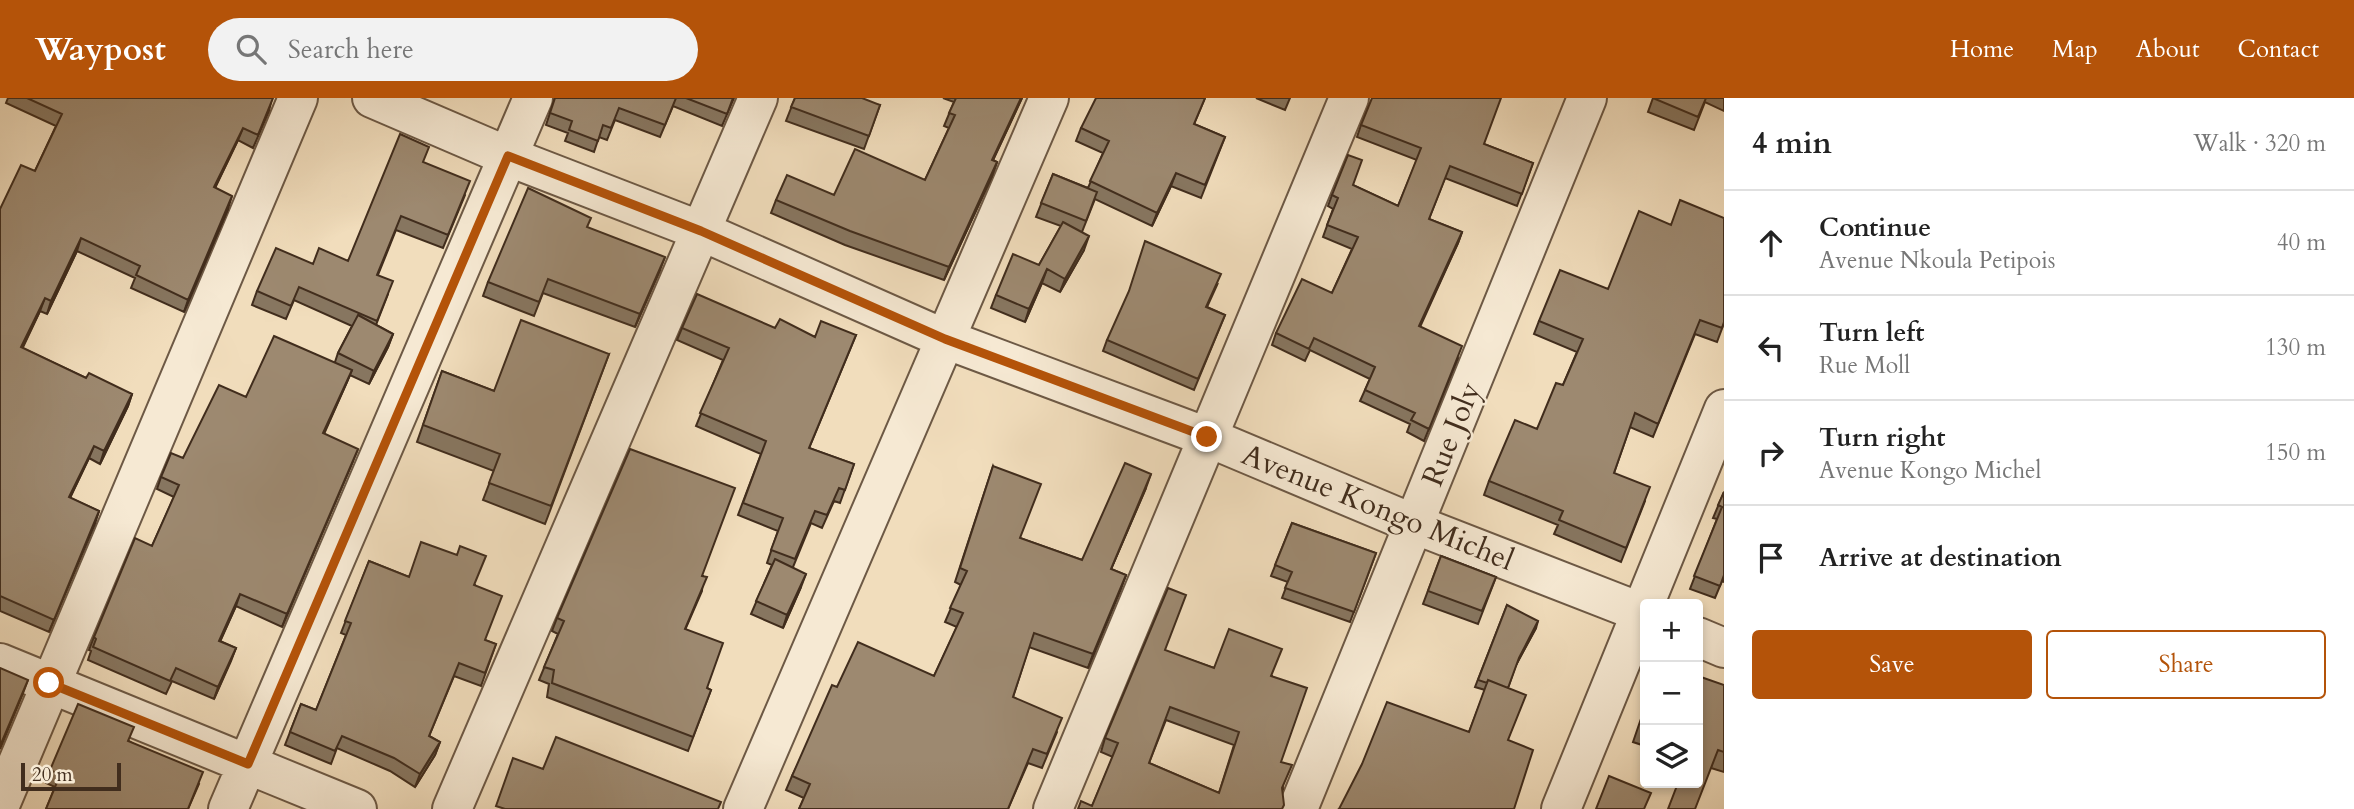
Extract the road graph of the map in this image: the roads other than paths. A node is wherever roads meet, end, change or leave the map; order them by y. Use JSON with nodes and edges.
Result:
{"nodes":[{"id":1,"x":298,"y":98,"type":"edge"},
{"id":2,"x":372,"y":98,"type":"edge"},
{"id":3,"x":533,"y":98,"type":"edge"},
{"id":4,"x":758,"y":98,"type":"edge"},
{"id":5,"x":1049,"y":98,"type":"edge"},
{"id":6,"x":1349,"y":98,"type":"edge"},
{"id":7,"x":1587,"y":98,"type":"edge"},
{"id":8,"x":508,"y":156,"type":"junction"},
{"id":9,"x":701,"y":231,"type":"junction"},
{"id":10,"x":945,"y":339,"type":"junction"},
{"id":11,"x":1724,"y":409,"type":"edge"},
{"id":12,"x":1207,"y":437,"type":"junction"},
{"id":13,"x":1414,"y":524,"type":"junction"},
{"id":14,"x":1649,"y":599,"type":"edge"},
{"id":15,"x":1640,"y":612,"type":"edge"},
{"id":16,"x":1640,"y":620,"type":"edge"},
{"id":17,"x":1703,"y":639,"type":"edge"},
{"id":18,"x":1724,"y":648,"type":"edge"},
{"id":19,"x":0,"y":663,"type":"edge"},
{"id":20,"x":49,"y":683,"type":"junction"},
{"id":21,"x":248,"y":764,"type":"junction"},
{"id":22,"x":0,"y":805,"type":"edge"},
{"id":23,"x":228,"y":809,"type":"edge"},
{"id":24,"x":357,"y":809,"type":"edge"},
{"id":25,"x":452,"y":809,"type":"edge"},
{"id":26,"x":743,"y":809,"type":"edge"},
{"id":27,"x":1053,"y":809,"type":"edge"},
{"id":28,"x":1298,"y":809,"type":"edge"},
{"id":29,"x":1562,"y":809,"type":"edge"}],
"edges":[{"from":1,"to":20,"type":"street"},
{"from":2,"to":8,"type":"street","name":"Avenue Kongo Michel"},
{"from":3,"to":8,"type":"street"},
{"from":4,"to":9,"type":"street"},
{"from":5,"to":10,"type":"street"},
{"from":6,"to":12,"type":"street"},
{"from":7,"to":13,"type":"street","name":"Rue Joly"},
{"from":8,"to":9,"type":"street","name":"Avenue Kongo Michel"},
{"from":8,"to":21,"type":"street"},
{"from":9,"to":10,"type":"street","name":"Avenue Kongo Michel"},
{"from":9,"to":25,"type":"street"},
{"from":10,"to":12,"type":"street","name":"Avenue Kongo Michel"},
{"from":10,"to":26,"type":"street"},
{"from":11,"to":14,"type":"street"},
{"from":12,"to":13,"type":"street","name":"Avenue Kongo Michel"},
{"from":12,"to":27,"type":"street"},
{"from":13,"to":15,"type":"street","name":"Avenue Kongo Michel"},
{"from":13,"to":28,"type":"street","name":"Rue Joly"},
{"from":16,"to":29,"type":"street"},
{"from":17,"to":18,"type":"street"},
{"from":19,"to":20,"type":"street"},
{"from":20,"to":21,"type":"street"},
{"from":20,"to":22,"type":"street"},
{"from":21,"to":23,"type":"street"},
{"from":21,"to":24,"type":"street"}]}
